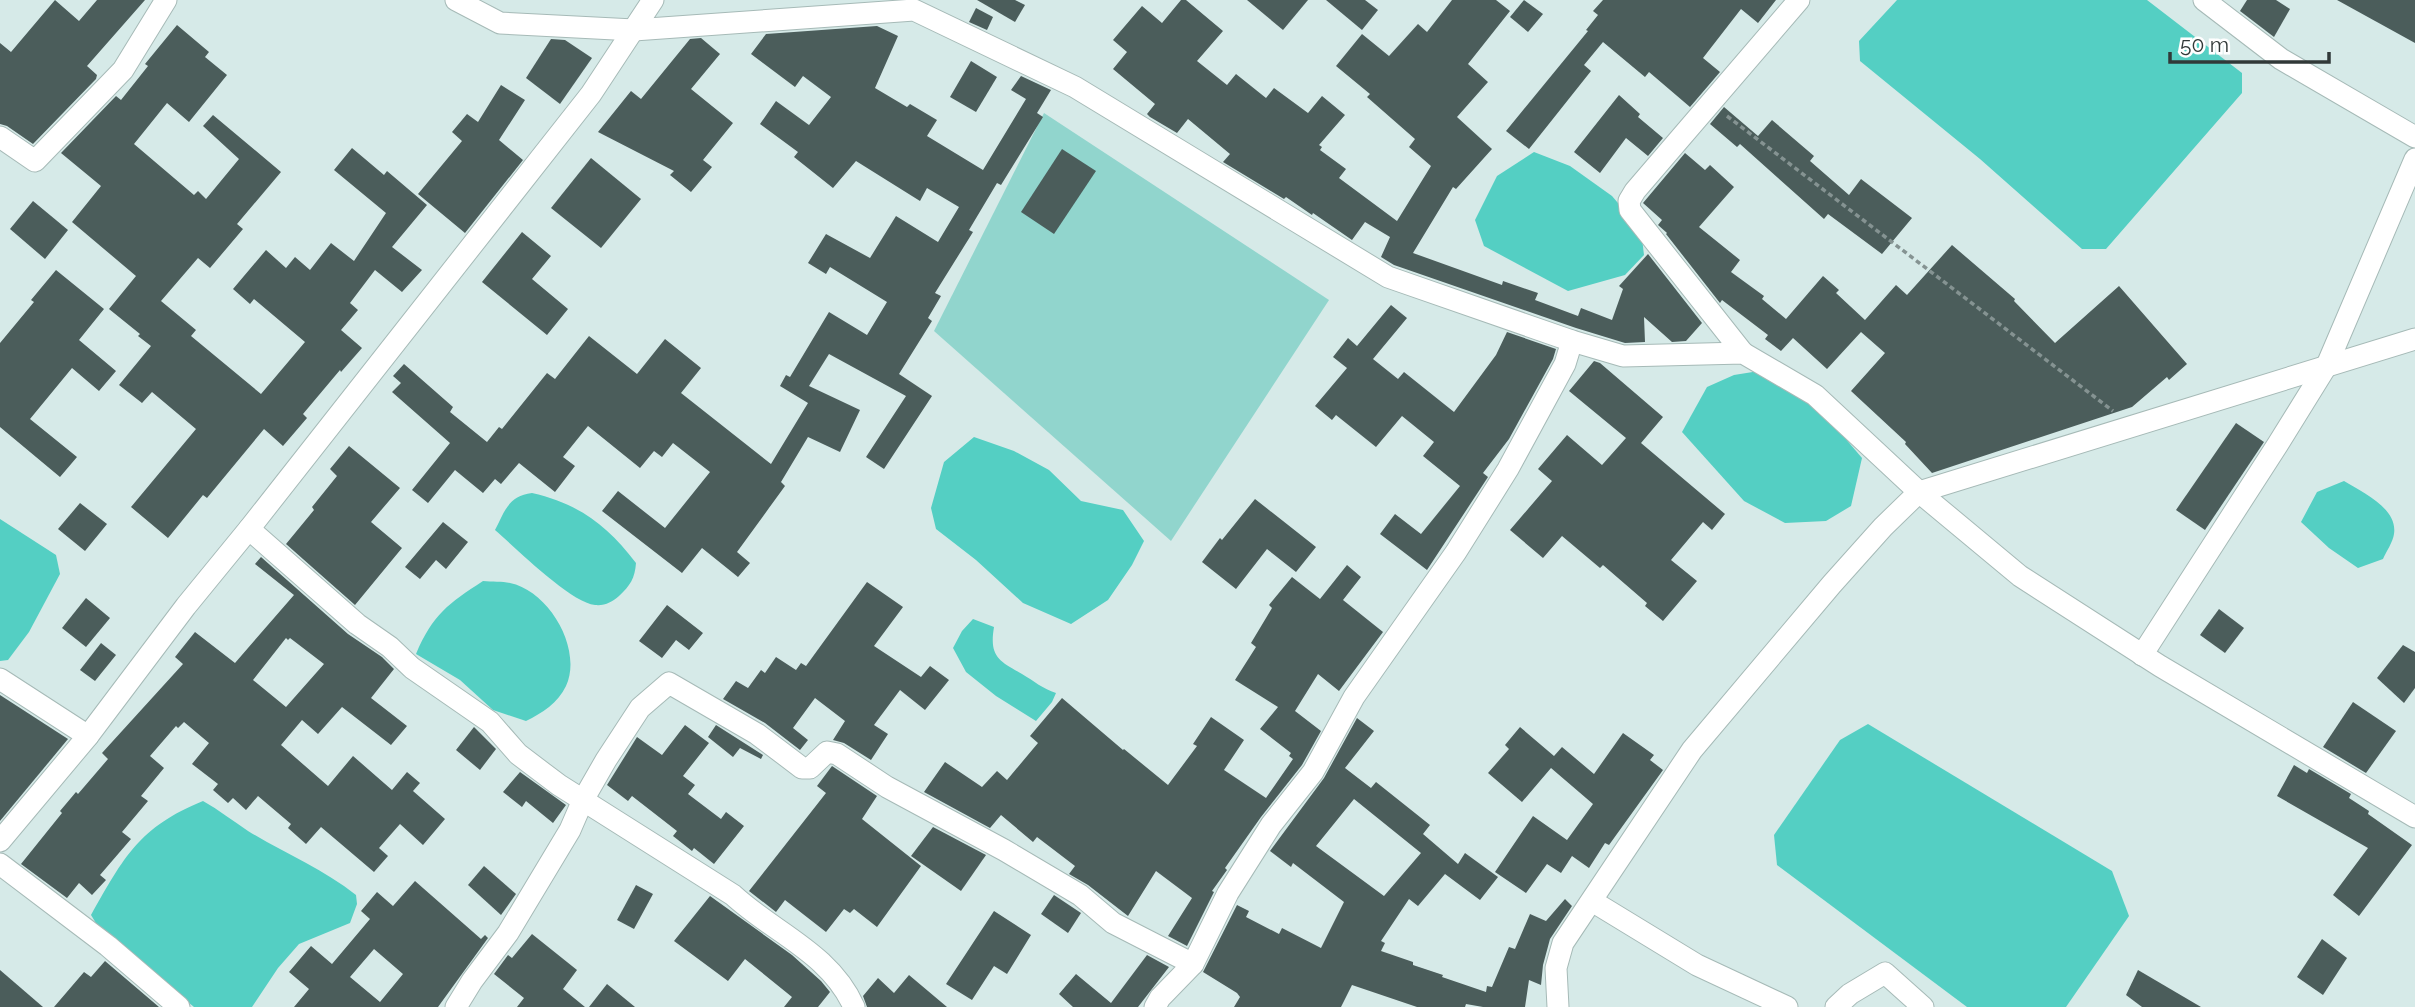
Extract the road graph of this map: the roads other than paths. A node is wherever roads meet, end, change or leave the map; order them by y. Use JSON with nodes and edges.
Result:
{"nodes":[{"id":1,"x":166,"y":0,"type":"edge"},
{"id":2,"x":456,"y":0,"type":"edge"},
{"id":3,"x":653,"y":0,"type":"edge"},
{"id":4,"x":1799,"y":0,"type":"edge"},
{"id":5,"x":2204,"y":0,"type":"edge"},
{"id":6,"x":634,"y":30,"type":"junction"},
{"id":7,"x":0,"y":137,"type":"edge"},
{"id":8,"x":2415,"y":137,"type":"edge"},
{"id":9,"x":2415,"y":159,"type":"edge"},
{"id":10,"x":2415,"y":340,"type":"edge"},
{"id":11,"x":1572,"y":341,"type":"junction"},
{"id":12,"x":1743,"y":353,"type":"junction"},
{"id":13,"x":2327,"y":365,"type":"junction"},
{"id":14,"x":1919,"y":492,"type":"junction"},
{"id":15,"x":250,"y":529,"type":"junction"},
{"id":16,"x":2142,"y":655,"type":"junction"},
{"id":17,"x":0,"y":679,"type":"edge"},
{"id":18,"x":89,"y":736,"type":"junction"},
{"id":19,"x":583,"y":800,"type":"junction"},
{"id":20,"x":2415,"y":817,"type":"edge"},
{"id":21,"x":0,"y":841,"type":"edge"},
{"id":22,"x":0,"y":864,"type":"edge"},
{"id":23,"x":1592,"y":901,"type":"junction"},
{"id":24,"x":1193,"y":964,"type":"junction"},
{"id":25,"x":179,"y":1007,"type":"edge"},
{"id":26,"x":456,"y":1007,"type":"edge"},
{"id":27,"x":854,"y":1007,"type":"edge"},
{"id":28,"x":1155,"y":1007,"type":"edge"},
{"id":29,"x":1558,"y":1007,"type":"edge"},
{"id":30,"x":1787,"y":1007,"type":"edge"},
{"id":31,"x":1836,"y":1007,"type":"edge"},
{"id":32,"x":1923,"y":1007,"type":"edge"}],
"edges":[{"from":1,"to":7,"type":"street"},
{"from":2,"to":6,"type":"street"},
{"from":3,"to":6,"type":"street"},
{"from":4,"to":12,"type":"street"},
{"from":5,"to":8,"type":"street"},
{"from":6,"to":11,"type":"street"},
{"from":6,"to":15,"type":"street"},
{"from":9,"to":13,"type":"street"},
{"from":10,"to":13,"type":"street"},
{"from":11,"to":12,"type":"street"},
{"from":11,"to":24,"type":"street"},
{"from":12,"to":14,"type":"street"},
{"from":13,"to":14,"type":"street"},
{"from":13,"to":16,"type":"street"},
{"from":14,"to":16,"type":"street"},
{"from":14,"to":23,"type":"street"},
{"from":15,"to":18,"type":"street"},
{"from":15,"to":19,"type":"street"},
{"from":16,"to":20,"type":"street"},
{"from":17,"to":18,"type":"street"},
{"from":18,"to":21,"type":"street"},
{"from":19,"to":24,"type":"street"},
{"from":19,"to":26,"type":"street"},
{"from":19,"to":27,"type":"street"},
{"from":22,"to":25,"type":"street"},
{"from":23,"to":29,"type":"street"},
{"from":23,"to":30,"type":"street"},
{"from":24,"to":28,"type":"street"},
{"from":31,"to":32,"type":"street"}]}
